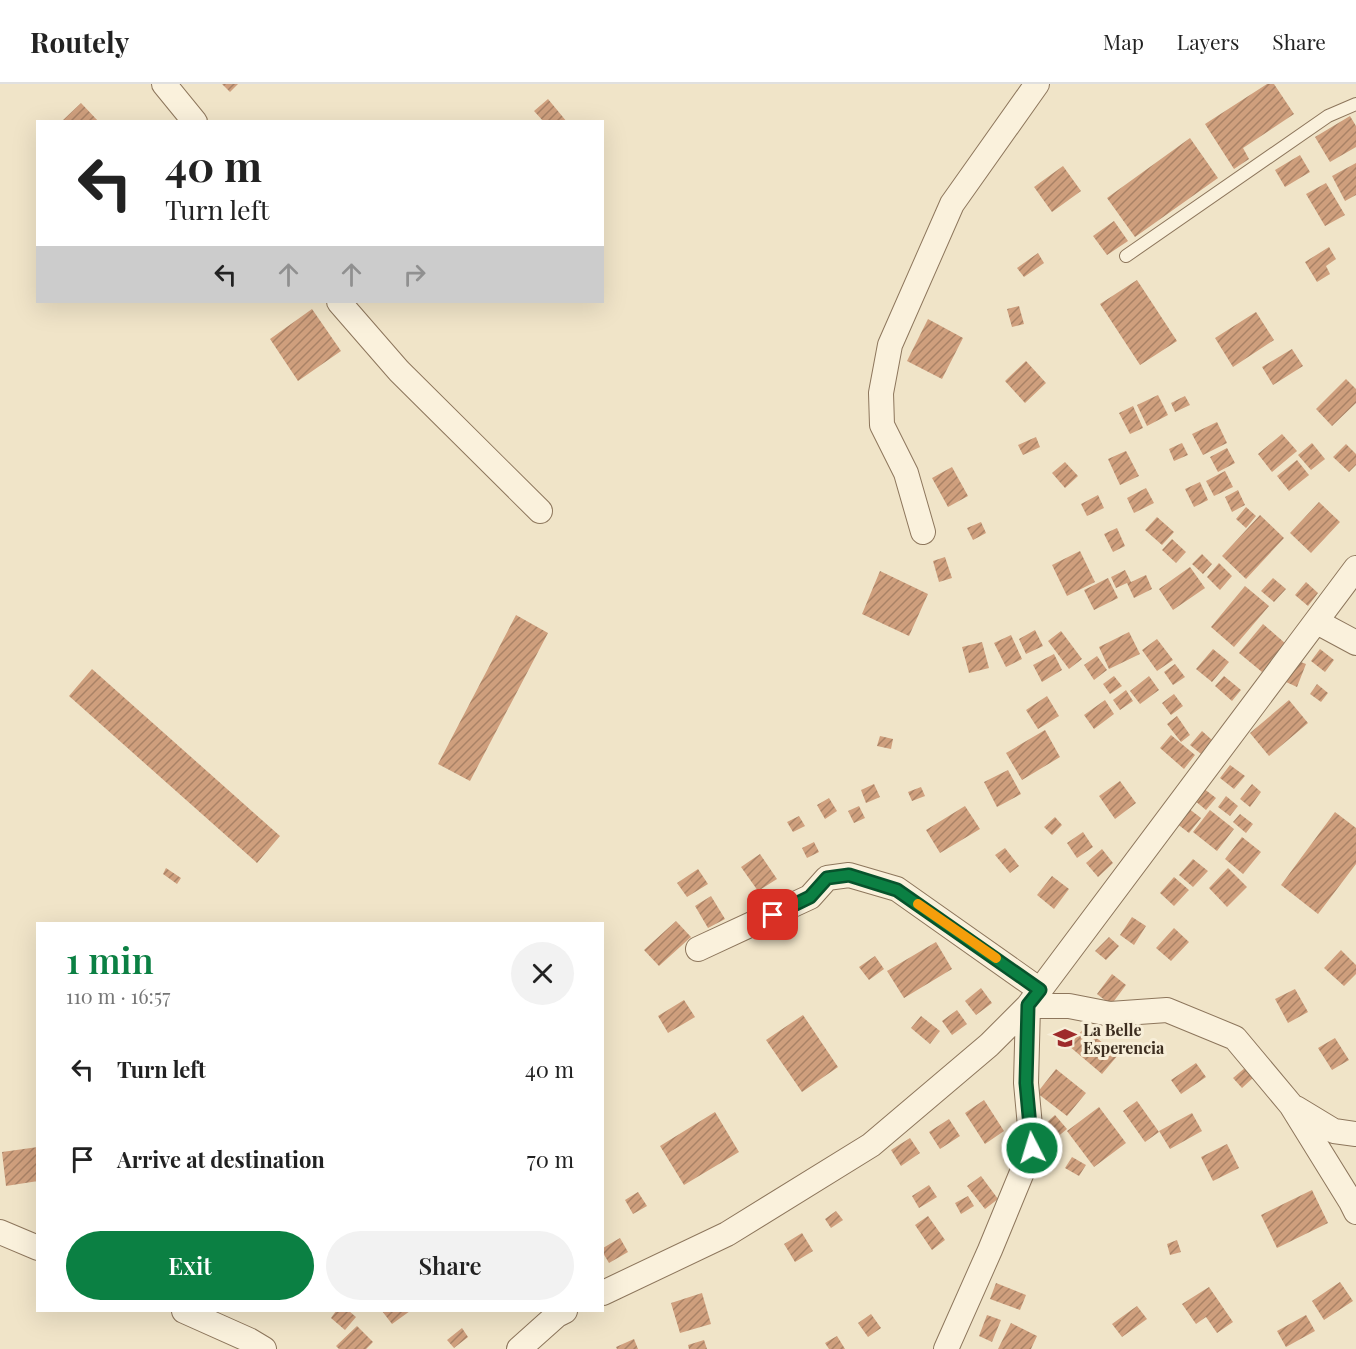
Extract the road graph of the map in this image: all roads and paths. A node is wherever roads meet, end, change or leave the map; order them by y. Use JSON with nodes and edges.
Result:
{"nodes":[{"id":1,"x":164,"y":84,"type":"edge"},
{"id":2,"x":1037,"y":84,"type":"edge"},
{"id":3,"x":1356,"y":104,"type":"edge"},
{"id":4,"x":193,"y":120,"type":"edge"},
{"id":5,"x":1126,"y":256,"type":"dead end"},
{"id":6,"x":340,"y":303,"type":"edge"},
{"id":7,"x":540,"y":511,"type":"dead end"},
{"id":8,"x":923,"y":532,"type":"dead end"},
{"id":9,"x":1356,"y":568,"type":"edge"},
{"id":10,"x":1317,"y":622,"type":"junction"},
{"id":11,"x":1356,"y":643,"type":"edge"},
{"id":12,"x":698,"y":950,"type":"dead end"},
{"id":13,"x":1034,"y":998,"type":"junction"},
{"id":14,"x":1291,"y":1105,"type":"junction"},
{"id":15,"x":1356,"y":1134,"type":"edge"},
{"id":16,"x":1356,"y":1212,"type":"edge"},
{"id":17,"x":0,"y":1232,"type":"edge"},
{"id":18,"x":36,"y":1247,"type":"edge"},
{"id":19,"x":604,"y":1293,"type":"edge"},
{"id":20,"x":186,"y":1312,"type":"edge"},
{"id":21,"x":563,"y":1312,"type":"edge"},
{"id":22,"x":264,"y":1349,"type":"edge"},
{"id":23,"x":519,"y":1349,"type":"edge"},
{"id":24,"x":946,"y":1349,"type":"edge"}],
"edges":[{"from":1,"to":4,"type":"street"},
{"from":2,"to":8,"type":"street"},
{"from":3,"to":5,"type":"lane"},
{"from":6,"to":7,"type":"street"},
{"from":9,"to":10,"type":"street"},
{"from":10,"to":11,"type":"street"},
{"from":10,"to":13,"type":"street"},
{"from":12,"to":13,"type":"street"},
{"from":13,"to":14,"type":"street"},
{"from":13,"to":19,"type":"street"},
{"from":13,"to":24,"type":"street"},
{"from":14,"to":15,"type":"street"},
{"from":14,"to":16,"type":"street"},
{"from":17,"to":18,"type":"street"},
{"from":20,"to":22,"type":"street"},
{"from":21,"to":23,"type":"street"}]}
